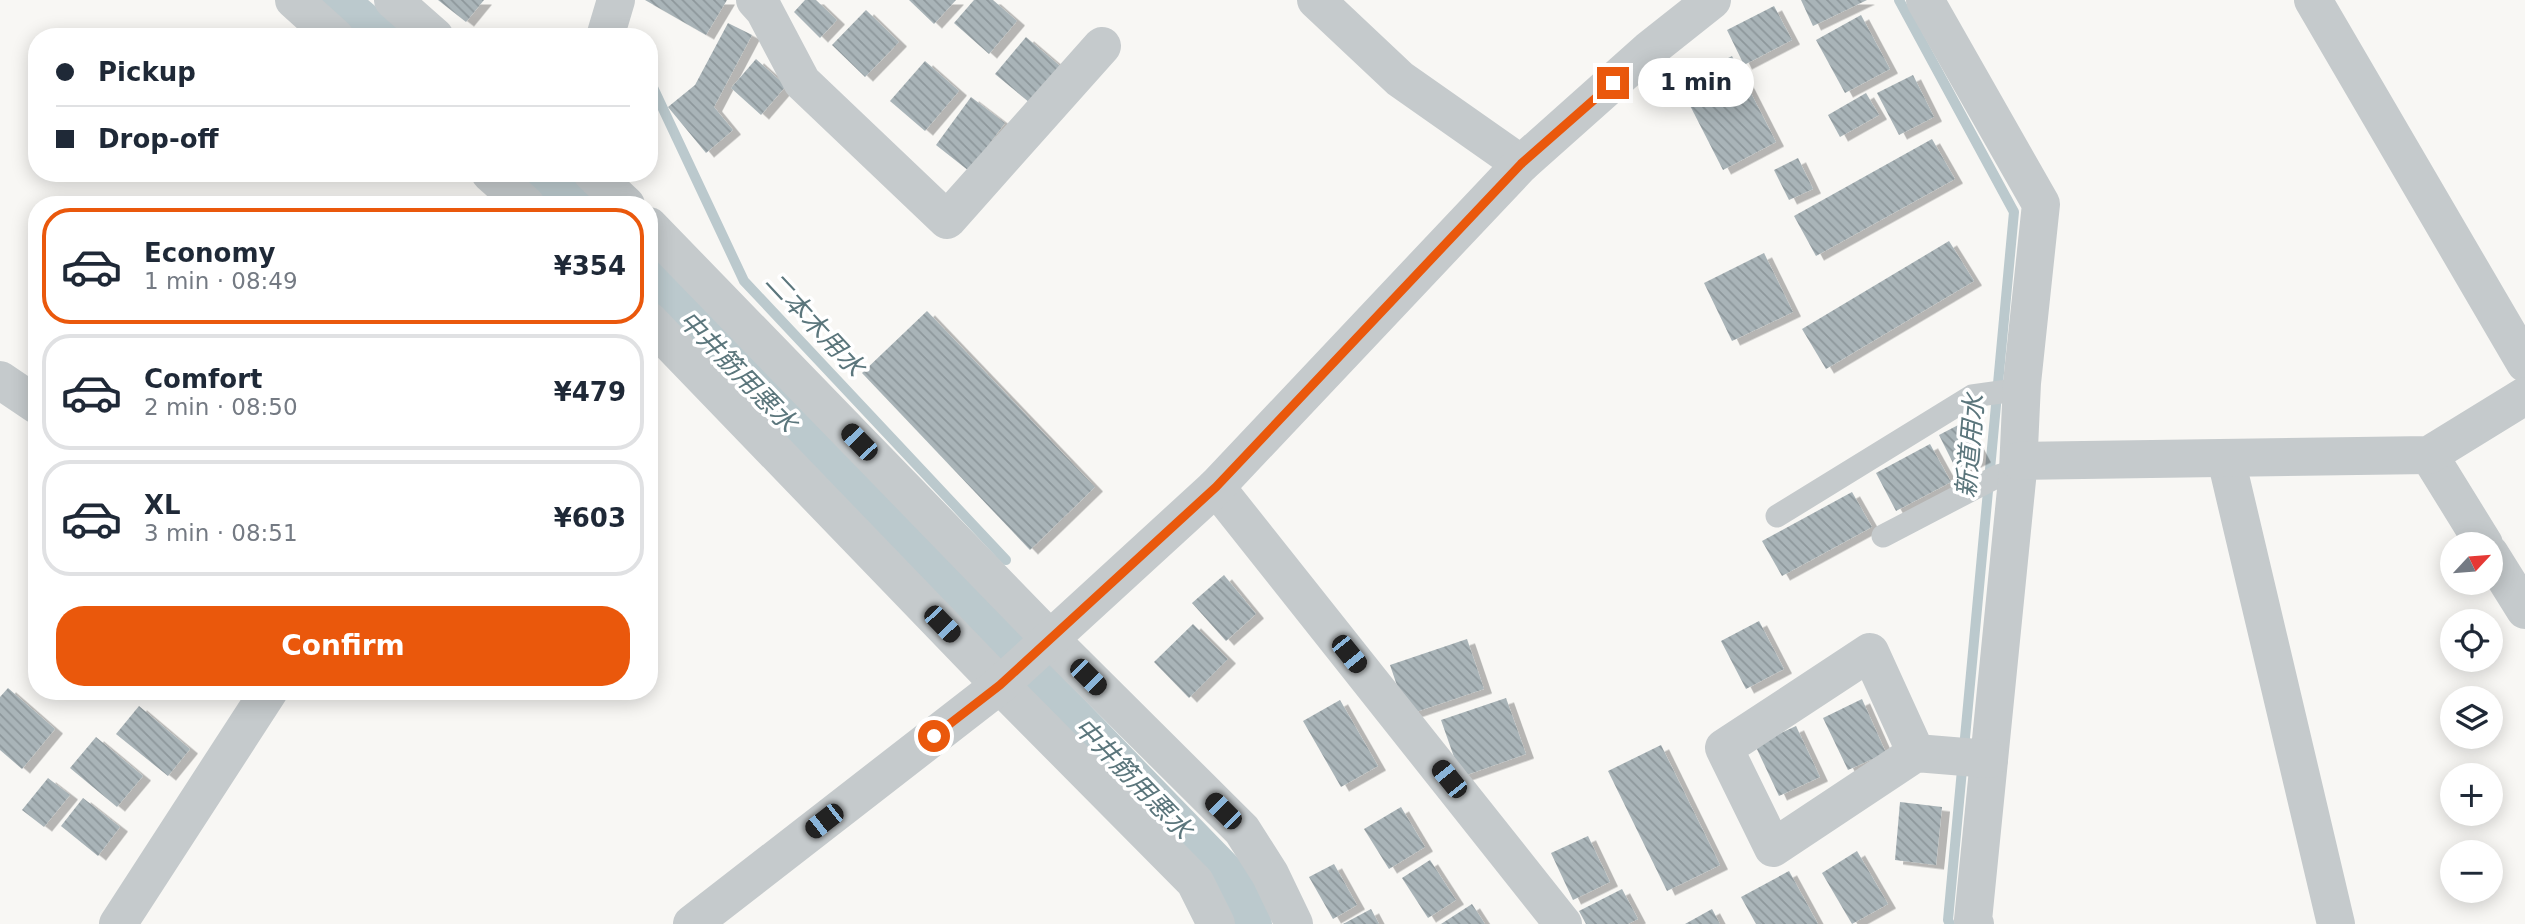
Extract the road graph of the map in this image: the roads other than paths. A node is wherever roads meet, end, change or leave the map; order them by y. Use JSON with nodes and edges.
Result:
{"nodes":[{"id":1,"x":294,"y":0,"type":"edge"},
{"id":2,"x":393,"y":0,"type":"edge"},
{"id":3,"x":616,"y":0,"type":"edge"},
{"id":4,"x":755,"y":0,"type":"edge"},
{"id":5,"x":1316,"y":0,"type":"edge"},
{"id":6,"x":1712,"y":0,"type":"edge"},
{"id":7,"x":1925,"y":0,"type":"edge"},
{"id":8,"x":2314,"y":0,"type":"edge"},
{"id":9,"x":325,"y":28,"type":"edge"},
{"id":10,"x":425,"y":28,"type":"edge"},
{"id":11,"x":608,"y":28,"type":"edge"},
{"id":12,"x":1102,"y":46,"type":"dead end"},
{"id":13,"x":1521,"y":164,"type":"junction"},
{"id":14,"x":500,"y":182,"type":"edge"},
{"id":15,"x":592,"y":182,"type":"edge"},
{"id":16,"x":516,"y":196,"type":"edge"},
{"id":17,"x":613,"y":196,"type":"edge"},
{"id":18,"x":658,"y":236,"type":"edge"},
{"id":19,"x":658,"y":329,"type":"edge"},
{"id":20,"x":2525,"y":363,"type":"edge"},
{"id":21,"x":0,"y":380,"type":"edge"},
{"id":22,"x":2022,"y":389,"type":"junction"},
{"id":23,"x":2525,"y":396,"type":"edge"},
{"id":24,"x":28,"y":399,"type":"edge"},
{"id":25,"x":2429,"y":455,"type":"junction"},
{"id":26,"x":2226,"y":459,"type":"junction"},
{"id":27,"x":2019,"y":465,"type":"junction"},
{"id":28,"x":1216,"y":487,"type":"junction"},
{"id":29,"x":1777,"y":516,"type":"dead end"},
{"id":30,"x":2477,"y":532,"type":"edge"},
{"id":31,"x":1883,"y":536,"type":"dead end"},
{"id":32,"x":2503,"y":575,"type":"edge"},
{"id":33,"x":2525,"y":610,"type":"edge"},
{"id":34,"x":1024,"y":663,"type":"junction"},
{"id":35,"x":263,"y":700,"type":"edge"},
{"id":36,"x":1958,"y":757,"type":"junction"},
{"id":37,"x":118,"y":924,"type":"edge"},
{"id":38,"x":692,"y":924,"type":"edge"},
{"id":39,"x":1216,"y":924,"type":"edge"},
{"id":40,"x":1294,"y":924,"type":"edge"},
{"id":41,"x":1563,"y":924,"type":"edge"},
{"id":42,"x":1975,"y":924,"type":"edge"},
{"id":43,"x":2336,"y":924,"type":"edge"}],
"edges":[{"from":1,"to":9,"type":"street"},
{"from":2,"to":10,"type":"street"},
{"from":3,"to":11,"type":"street"},
{"from":4,"to":12,"type":"street"},
{"from":5,"to":13,"type":"street"},
{"from":6,"to":13,"type":"street"},
{"from":7,"to":22,"type":"street"},
{"from":8,"to":20,"type":"street"},
{"from":13,"to":28,"type":"street"},
{"from":14,"to":16,"type":"street"},
{"from":15,"to":17,"type":"street"},
{"from":18,"to":34,"type":"street"},
{"from":19,"to":34,"type":"street"},
{"from":21,"to":24,"type":"street"},
{"from":22,"to":27,"type":"street"},
{"from":22,"to":29,"type":"lane"},
{"from":23,"to":25,"type":"street"},
{"from":25,"to":26,"type":"street"},
{"from":25,"to":30,"type":"street"},
{"from":26,"to":27,"type":"street"},
{"from":26,"to":43,"type":"street"},
{"from":27,"to":31,"type":"lane"},
{"from":27,"to":36,"type":"street"},
{"from":28,"to":34,"type":"street"},
{"from":28,"to":41,"type":"street"},
{"from":32,"to":33,"type":"street"},
{"from":34,"to":38,"type":"street"},
{"from":34,"to":39,"type":"street"},
{"from":34,"to":40,"type":"street"},
{"from":35,"to":37,"type":"street"},
{"from":36,"to":36,"type":"street"},
{"from":36,"to":42,"type":"street"}]}
